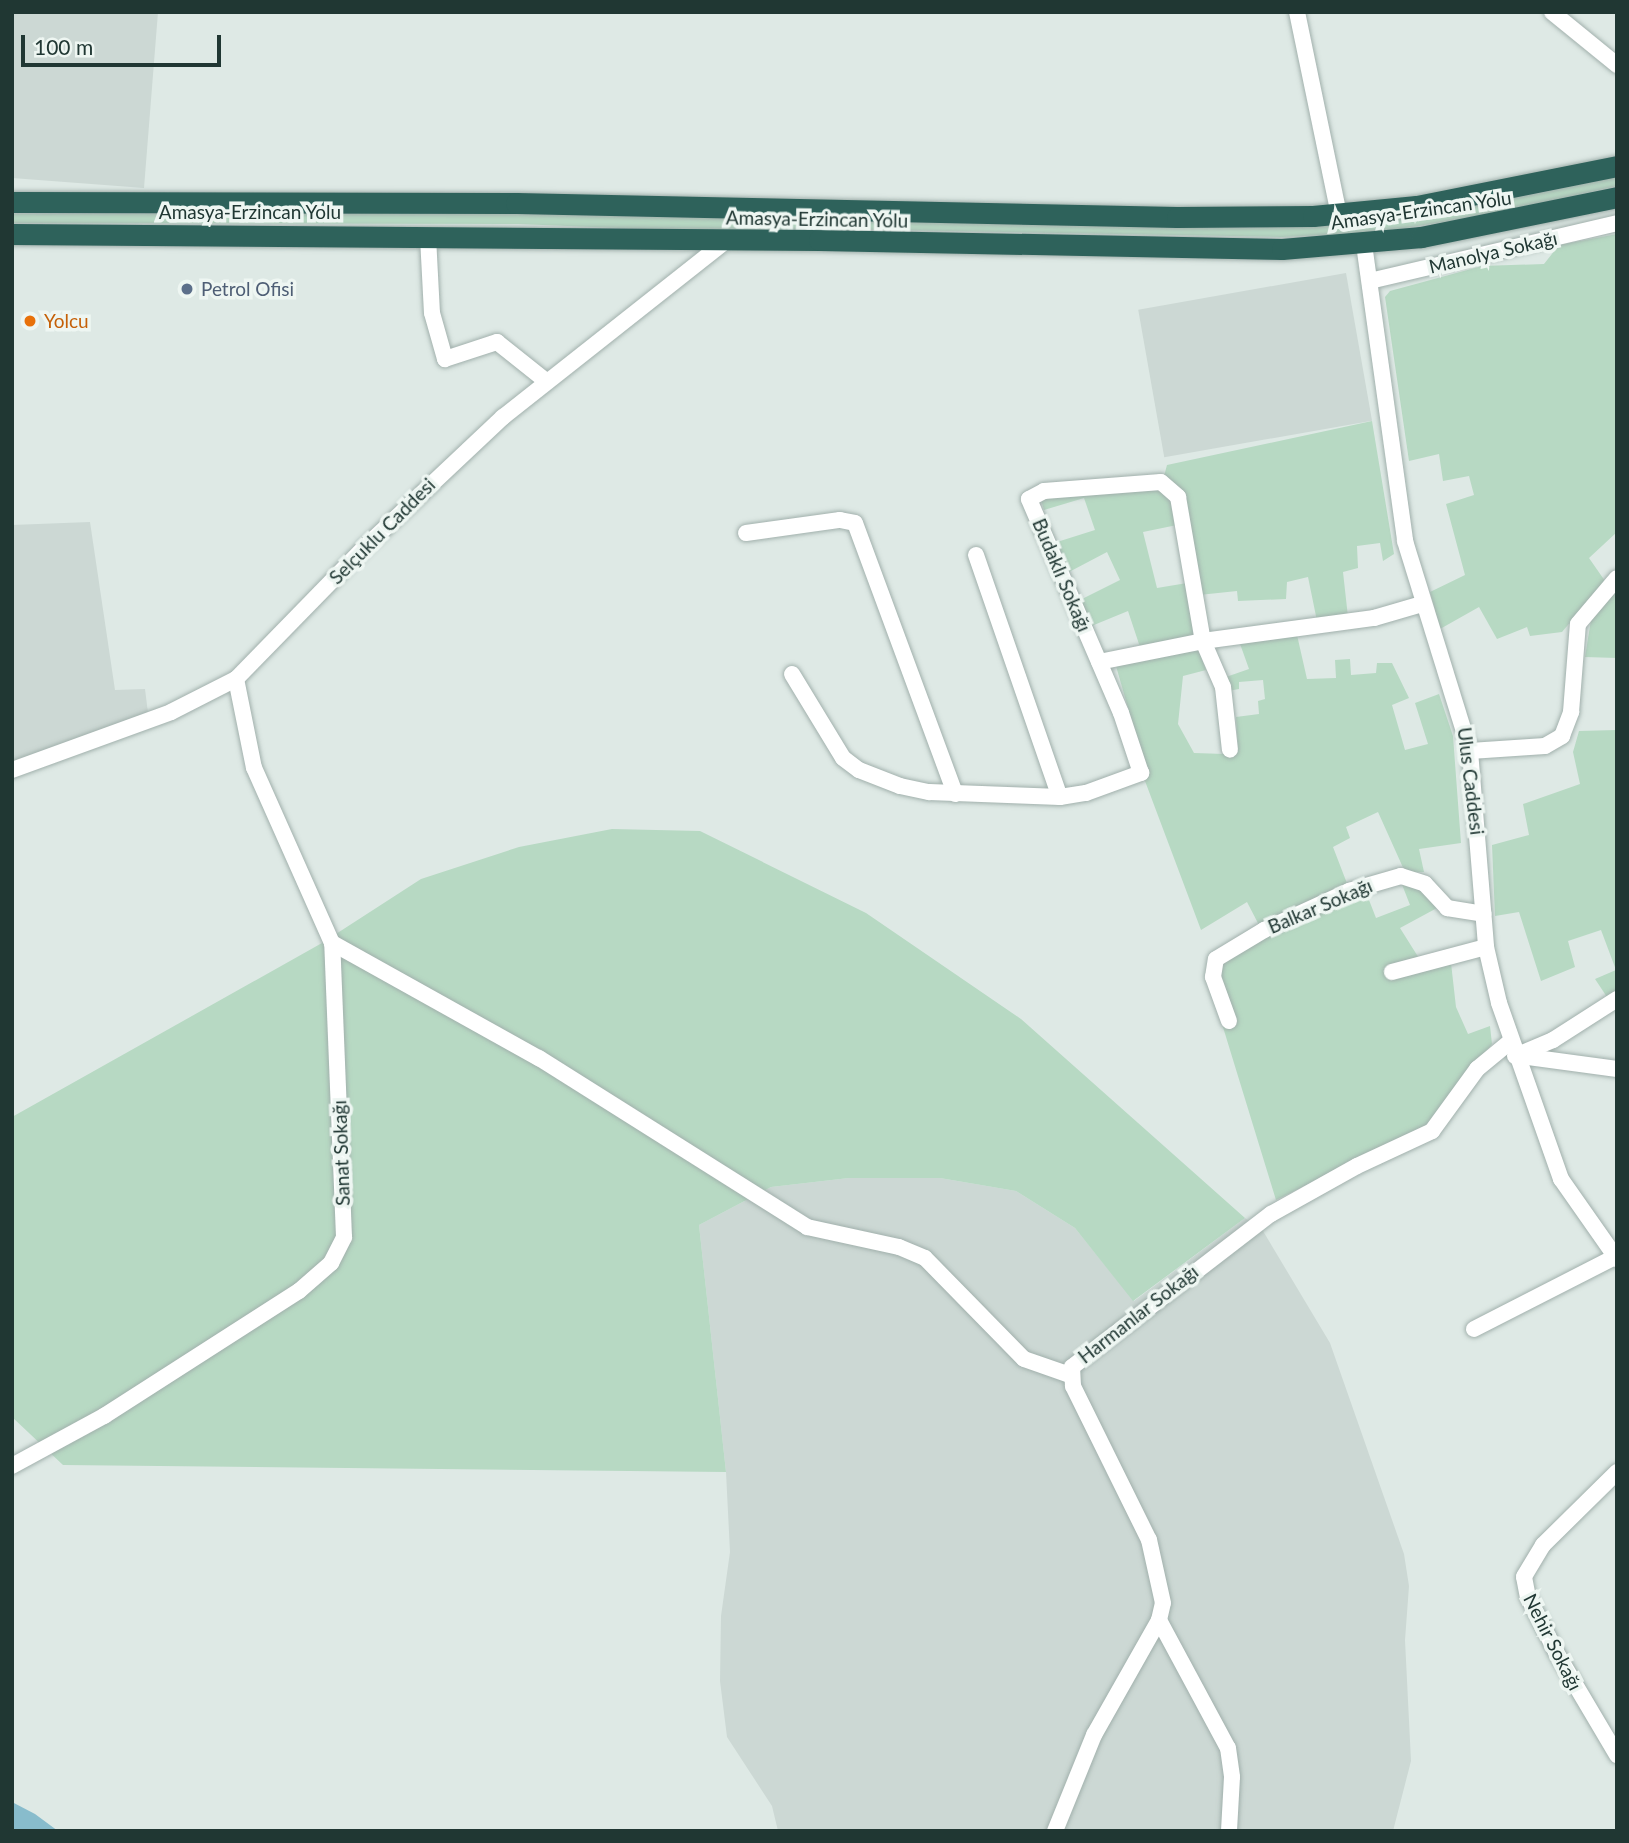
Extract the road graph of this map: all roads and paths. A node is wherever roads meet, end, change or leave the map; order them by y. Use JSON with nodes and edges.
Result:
{"nodes":[{"id":1,"x":1297,"y":12,"type":"edge"},
{"id":2,"x":1552,"y":12,"type":"edge"},
{"id":3,"x":1617,"y":65,"type":"edge"},
{"id":4,"x":1617,"y":166,"type":"edge"},
{"id":5,"x":1617,"y":197,"type":"edge"},
{"id":6,"x":12,"y":202,"type":"edge"},
{"id":7,"x":1339,"y":214,"type":"junction"},
{"id":8,"x":1617,"y":223,"type":"edge"},
{"id":9,"x":12,"y":234,"type":"edge"},
{"id":10,"x":428,"y":237,"type":"junction"},
{"id":11,"x":726,"y":241,"type":"junction"},
{"id":12,"x":1364,"y":244,"type":"junction"},
{"id":13,"x":1370,"y":281,"type":"junction"},
{"id":14,"x":546,"y":381,"type":"junction"},
{"id":15,"x":746,"y":533,"type":"dead end"},
{"id":16,"x":975,"y":555,"type":"dead end"},
{"id":17,"x":1617,"y":578,"type":"edge"},
{"id":18,"x":1422,"y":604,"type":"junction"},
{"id":19,"x":1203,"y":641,"type":"junction"},
{"id":20,"x":1099,"y":662,"type":"junction"},
{"id":21,"x":792,"y":674,"type":"dead end"},
{"id":22,"x":236,"y":679,"type":"junction"},
{"id":23,"x":1230,"y":750,"type":"dead end"},
{"id":24,"x":1470,"y":751,"type":"junction"},
{"id":25,"x":12,"y":770,"type":"edge"},
{"id":26,"x":955,"y":794,"type":"junction"},
{"id":27,"x":1060,"y":797,"type":"junction"},
{"id":28,"x":1484,"y":914,"type":"junction"},
{"id":29,"x":332,"y":943,"type":"junction"},
{"id":30,"x":1486,"y":947,"type":"junction"},
{"id":31,"x":1392,"y":972,"type":"dead end"},
{"id":32,"x":1617,"y":999,"type":"edge"},
{"id":33,"x":1229,"y":1021,"type":"dead end"},
{"id":34,"x":1513,"y":1048,"type":"junction"},
{"id":35,"x":1617,"y":1069,"type":"edge"},
{"id":36,"x":1616,"y":1258,"type":"edge"},
{"id":37,"x":1474,"y":1329,"type":"dead end"},
{"id":38,"x":1070,"y":1375,"type":"junction"},
{"id":39,"x":12,"y":1466,"type":"edge"},
{"id":40,"x":1617,"y":1473,"type":"edge"},
{"id":41,"x":1159,"y":1620,"type":"junction"},
{"id":42,"x":1617,"y":1755,"type":"edge"},
{"id":43,"x":1055,"y":1831,"type":"edge"},
{"id":44,"x":1229,"y":1831,"type":"edge"}],
"edges":[{"from":1,"to":7,"type":"street"},
{"from":2,"to":3,"type":"street"},
{"from":4,"to":7,"type":"highway","name":"Amasya-Erzincan Yolu"},
{"from":5,"to":12,"type":"highway","name":"Amasya-Erzincan Yolu"},
{"from":6,"to":7,"type":"highway","name":"Amasya-Erzincan Yolu"},
{"from":8,"to":13,"type":"street","name":"Manolya Sokağı"},
{"from":9,"to":10,"type":"highway","name":"Amasya-Erzincan Yolu"},
{"from":10,"to":11,"type":"highway","name":"Amasya-Erzincan Yolu"},
{"from":10,"to":14,"type":"street"},
{"from":11,"to":12,"type":"highway","name":"Amasya-Erzincan Yolu"},
{"from":11,"to":14,"type":"street","name":"Selçuklu Caddesi"},
{"from":12,"to":13,"type":"street","name":"Ulus Caddesi"},
{"from":13,"to":18,"type":"street","name":"Ulus Caddesi"},
{"from":14,"to":22,"type":"street","name":"Selçuklu Caddesi"},
{"from":15,"to":26,"type":"street"},
{"from":16,"to":27,"type":"street"},
{"from":17,"to":24,"type":"street"},
{"from":18,"to":19,"type":"street"},
{"from":18,"to":24,"type":"street","name":"Ulus Caddesi"},
{"from":19,"to":20,"type":"street"},
{"from":19,"to":20,"type":"street","name":"Budaklı Sokağı"},
{"from":19,"to":23,"type":"street","name":"Budaklı Sokağı"},
{"from":20,"to":27,"type":"street","name":"Budaklı Sokağı"},
{"from":21,"to":26,"type":"street","name":"Budaklı Sokağı"},
{"from":22,"to":25,"type":"street","name":"Selçuklu Caddesi"},
{"from":22,"to":29,"type":"street","name":"Sanat Sokağı"},
{"from":24,"to":28,"type":"street","name":"Ulus Caddesi"},
{"from":26,"to":27,"type":"street","name":"Budaklı Sokağı"},
{"from":28,"to":30,"type":"street","name":"Ulus Caddesi"},
{"from":28,"to":33,"type":"street","name":"Balkar Sokağı"},
{"from":29,"to":38,"type":"street"},
{"from":29,"to":39,"type":"street","name":"Sanat Sokağı"},
{"from":30,"to":31,"type":"street"},
{"from":30,"to":34,"type":"street","name":"Ulus Caddesi"},
{"from":32,"to":34,"type":"street","name":"Harmanlar Sokağı"},
{"from":34,"to":35,"type":"street"},
{"from":34,"to":36,"type":"street","name":"Ulus Caddesi"},
{"from":34,"to":38,"type":"street","name":"Harmanlar Sokağı"},
{"from":36,"to":37,"type":"street"},
{"from":38,"to":41,"type":"street","name":"Harmanlar Sokağı"},
{"from":40,"to":42,"type":"street","name":"Nehir Sokağı"},
{"from":41,"to":43,"type":"street","name":"Harmanlar Sokağı"},
{"from":41,"to":44,"type":"street"}]}
